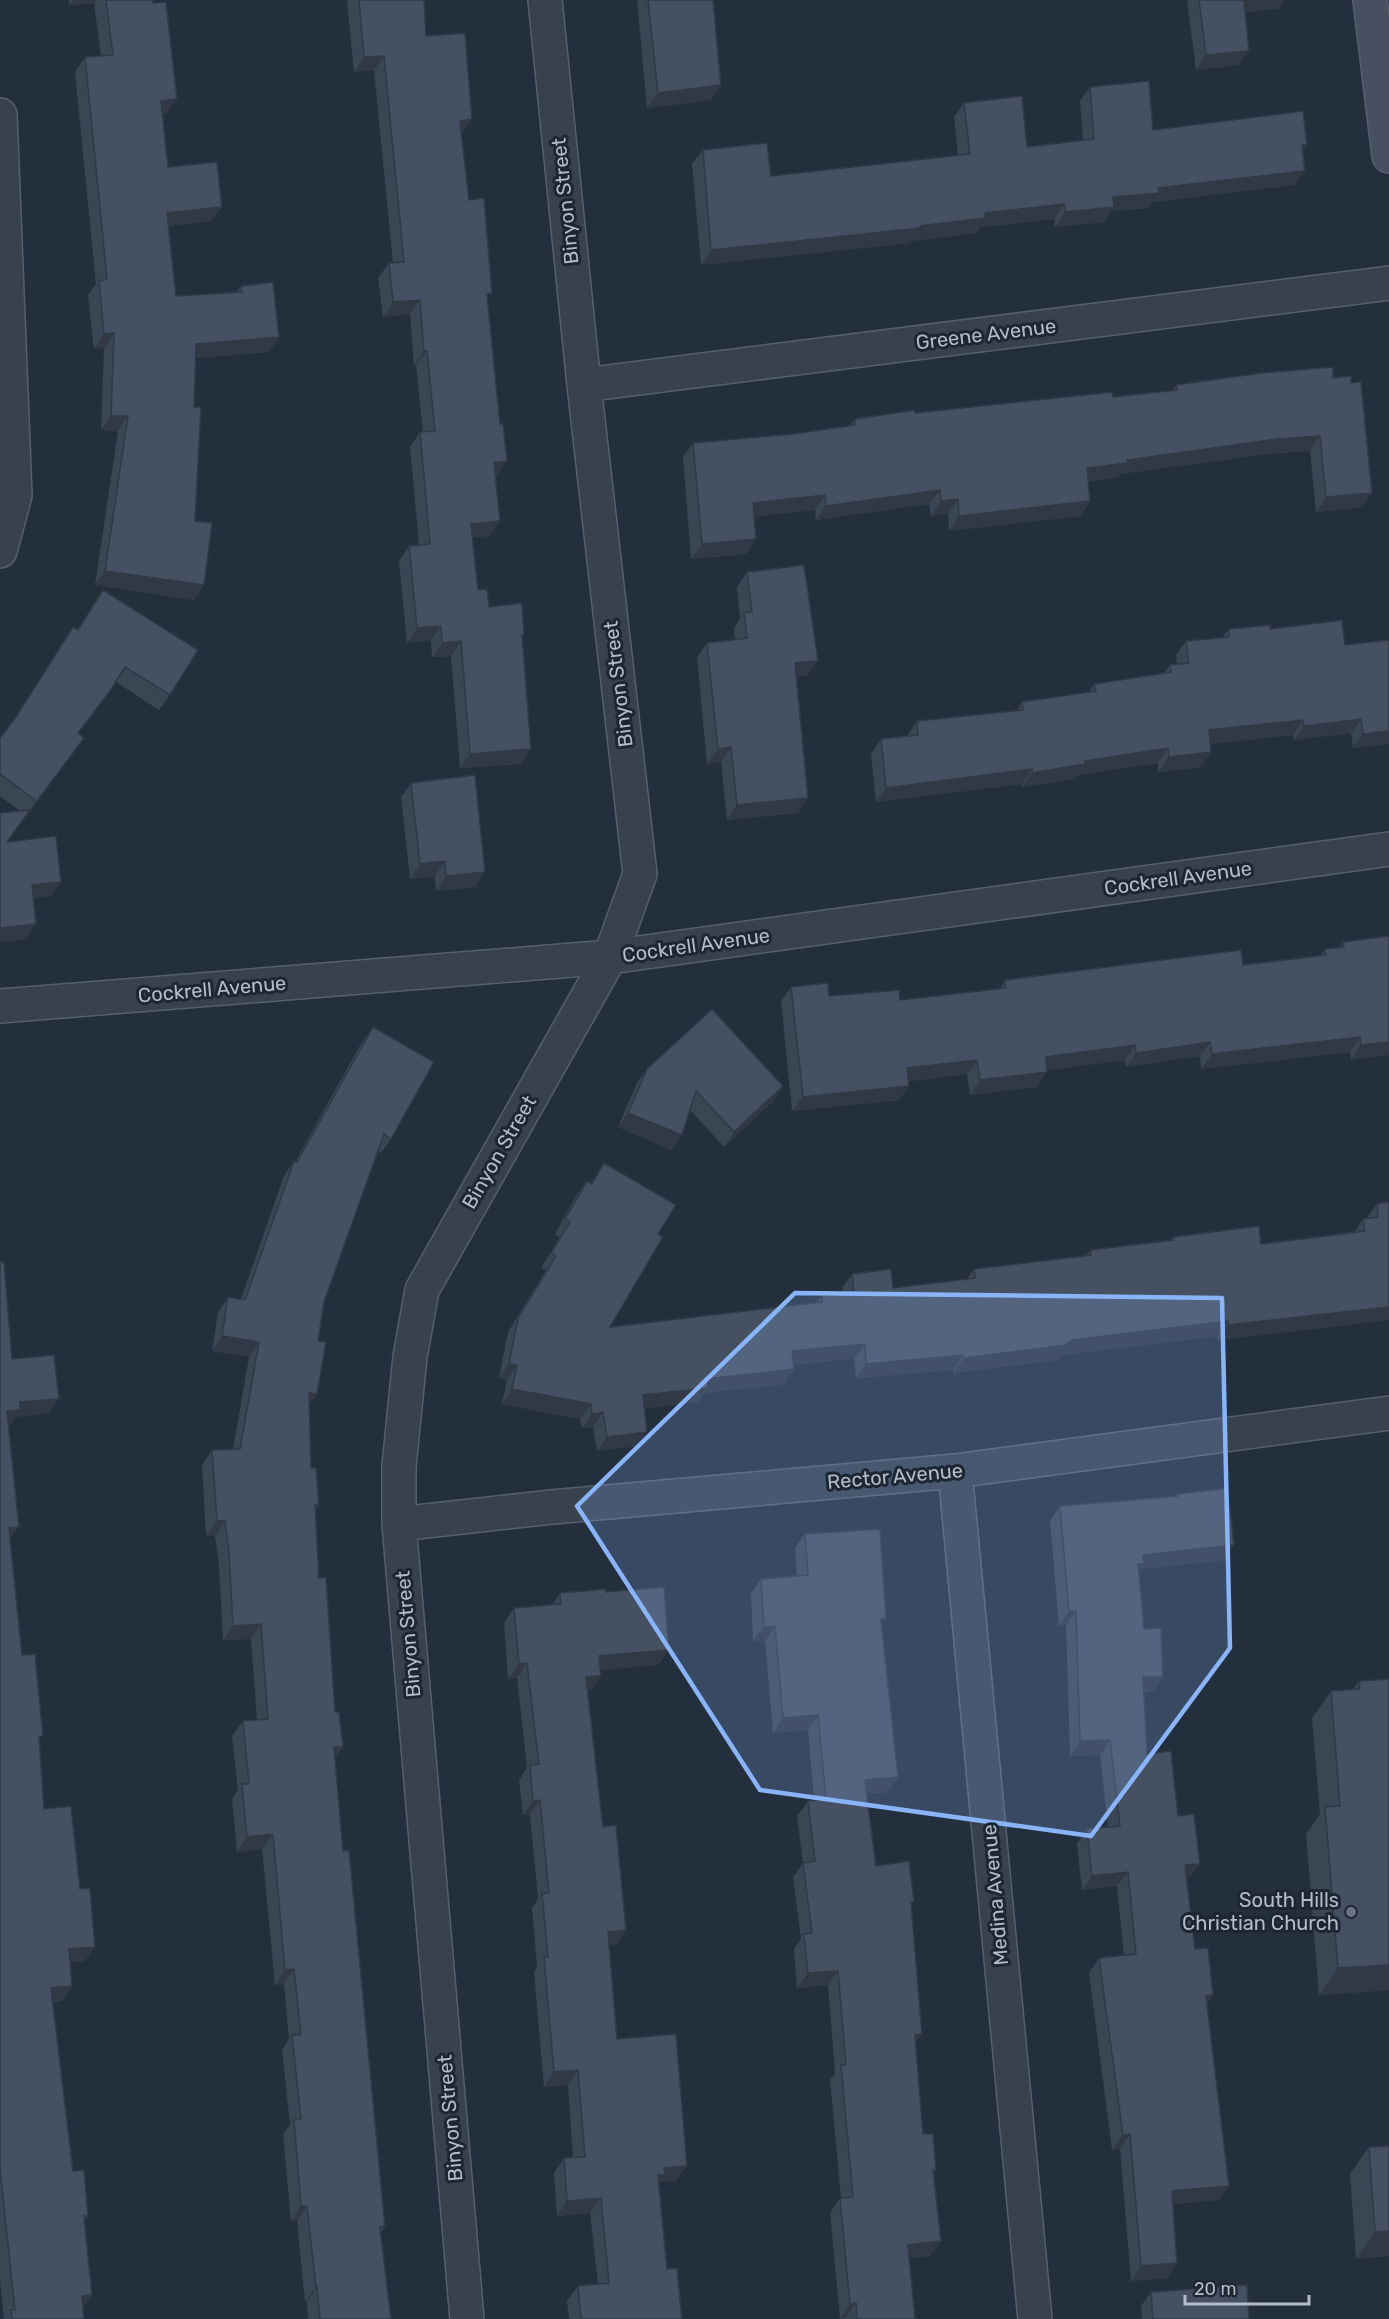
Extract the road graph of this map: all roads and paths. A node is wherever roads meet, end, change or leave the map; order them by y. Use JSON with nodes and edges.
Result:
{"nodes":[{"id":1,"x":546,"y":0,"type":"edge"},
{"id":2,"x":1370,"y":0,"type":"edge"},
{"id":3,"x":0,"y":115,"type":"edge"},
{"id":4,"x":1389,"y":156,"type":"edge"},
{"id":5,"x":1389,"y":283,"type":"edge"},
{"id":6,"x":584,"y":384,"type":"junction"},
{"id":7,"x":0,"y":551,"type":"edge"},
{"id":8,"x":1389,"y":849,"type":"edge"},
{"id":9,"x":610,"y":957,"type":"junction"},
{"id":10,"x":0,"y":1006,"type":"edge"},
{"id":11,"x":1389,"y":1413,"type":"edge"},
{"id":12,"x":955,"y":1471,"type":"junction"},
{"id":13,"x":399,"y":1524,"type":"junction"},
{"id":14,"x":467,"y":2319,"type":"edge"},
{"id":15,"x":1035,"y":2319,"type":"edge"}],
"edges":[{"from":1,"to":6,"type":"street","name":"Binyon Street"},
{"from":2,"to":4,"type":"street"},
{"from":3,"to":7,"type":"street"},
{"from":5,"to":6,"type":"street","name":"Greene Avenue"},
{"from":6,"to":9,"type":"street","name":"Binyon Street"},
{"from":8,"to":9,"type":"street","name":"Cockrell Avenue"},
{"from":9,"to":10,"type":"street","name":"Cockrell Avenue"},
{"from":9,"to":13,"type":"street","name":"Binyon Street"},
{"from":11,"to":12,"type":"street","name":"Rector Avenue"},
{"from":12,"to":13,"type":"street","name":"Rector Avenue"},
{"from":12,"to":15,"type":"street","name":"Medina Avenue"},
{"from":13,"to":14,"type":"street","name":"Binyon Street"}]}
